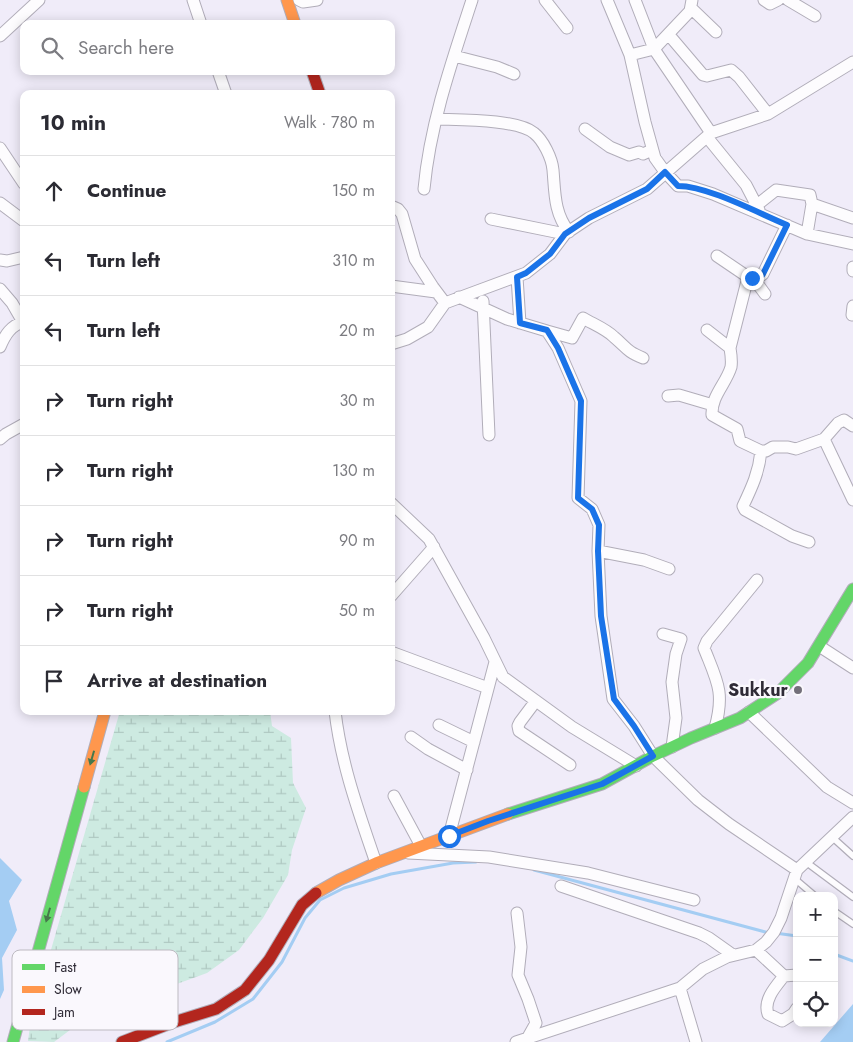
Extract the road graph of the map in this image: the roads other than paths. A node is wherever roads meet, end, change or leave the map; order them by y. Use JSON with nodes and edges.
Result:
{"nodes":[{"id":1,"x":39,"y":0,"type":"edge"},
{"id":2,"x":193,"y":0,"type":"edge"},
{"id":3,"x":287,"y":0,"type":"edge"},
{"id":4,"x":298,"y":0,"type":"edge"},
{"id":5,"x":317,"y":0,"type":"edge"},
{"id":6,"x":472,"y":0,"type":"edge"},
{"id":7,"x":545,"y":0,"type":"edge"},
{"id":8,"x":607,"y":0,"type":"edge"},
{"id":9,"x":635,"y":0,"type":"edge"},
{"id":10,"x":764,"y":0,"type":"edge"},
{"id":11,"x":778,"y":0,"type":"edge"},
{"id":12,"x":788,"y":0,"type":"edge"},
{"id":13,"x":691,"y":4,"type":"edge"},
{"id":14,"x":815,"y":16,"type":"dead end"},
{"id":15,"x":200,"y":20,"type":"edge"},
{"id":16,"x":294,"y":20,"type":"edge"},
{"id":17,"x":567,"y":28,"type":"dead end"},
{"id":18,"x":716,"y":32,"type":"dead end"},
{"id":19,"x":669,"y":34,"type":"junction"},
{"id":20,"x":0,"y":36,"type":"edge"},
{"id":21,"x":654,"y":49,"type":"junction"},
{"id":22,"x":630,"y":54,"type":"junction"},
{"id":23,"x":454,"y":56,"type":"junction"},
{"id":24,"x":853,"y":62,"type":"edge"},
{"id":25,"x":514,"y":74,"type":"dead end"},
{"id":26,"x":219,"y":75,"type":"edge"},
{"id":27,"x":313,"y":75,"type":"edge"},
{"id":28,"x":225,"y":90,"type":"edge"},
{"id":29,"x":319,"y":90,"type":"edge"},
{"id":30,"x":768,"y":114,"type":"junction"},
{"id":31,"x":436,"y":119,"type":"junction"},
{"id":32,"x":585,"y":129,"type":"dead end"},
{"id":33,"x":709,"y":135,"type":"junction"},
{"id":34,"x":0,"y":148,"type":"edge"},
{"id":35,"x":652,"y":150,"type":"junction"},
{"id":36,"x":665,"y":172,"type":"junction"},
{"id":37,"x":20,"y":178,"type":"edge"},
{"id":38,"x":424,"y":189,"type":"dead end"},
{"id":39,"x":0,"y":203,"type":"edge"},
{"id":40,"x":812,"y":204,"type":"junction"},
{"id":41,"x":395,"y":208,"type":"edge"},
{"id":42,"x":759,"y":210,"type":"junction"},
{"id":43,"x":20,"y":218,"type":"edge"},
{"id":44,"x":853,"y":218,"type":"edge"},
{"id":45,"x":490,"y":219,"type":"dead end"},
{"id":46,"x":787,"y":225,"type":"junction"},
{"id":47,"x":567,"y":233,"type":"junction"},
{"id":48,"x":807,"y":234,"type":"junction"},
{"id":49,"x":853,"y":244,"type":"edge"},
{"id":50,"x":717,"y":256,"type":"dead end"},
{"id":51,"x":20,"y":258,"type":"edge"},
{"id":52,"x":0,"y":260,"type":"edge"},
{"id":53,"x":853,"y":267,"type":"edge"},
{"id":54,"x":853,"y":272,"type":"edge"},
{"id":55,"x":517,"y":277,"type":"junction"},
{"id":56,"x":751,"y":278,"type":"junction"},
{"id":57,"x":395,"y":287,"type":"edge"},
{"id":58,"x":0,"y":289,"type":"edge"},
{"id":59,"x":483,"y":289,"type":"junction"},
{"id":60,"x":436,"y":292,"type":"junction"},
{"id":61,"x":766,"y":294,"type":"dead end"},
{"id":62,"x":459,"y":297,"type":"junction"},
{"id":63,"x":445,"y":303,"type":"junction"},
{"id":64,"x":853,"y":306,"type":"edge"},
{"id":65,"x":483,"y":308,"type":"junction"},
{"id":66,"x":852,"y":315,"type":"edge"},
{"id":67,"x":20,"y":317,"type":"edge"},
{"id":68,"x":20,"y":323,"type":"edge"},
{"id":69,"x":520,"y":323,"type":"junction"},
{"id":70,"x":547,"y":330,"type":"junction"},
{"id":71,"x":707,"y":330,"type":"dead end"},
{"id":72,"x":395,"y":343,"type":"edge"},
{"id":73,"x":0,"y":347,"type":"edge"},
{"id":74,"x":730,"y":348,"type":"junction"},
{"id":75,"x":643,"y":358,"type":"dead end"},
{"id":76,"x":668,"y":396,"type":"dead end"},
{"id":77,"x":712,"y":405,"type":"junction"},
{"id":78,"x":20,"y":426,"type":"edge"},
{"id":79,"x":853,"y":426,"type":"edge"},
{"id":80,"x":489,"y":435,"type":"dead end"},
{"id":81,"x":0,"y":439,"type":"edge"},
{"id":82,"x":824,"y":439,"type":"junction"},
{"id":83,"x":760,"y":451,"type":"junction"},
{"id":84,"x":853,"y":500,"type":"edge"},
{"id":85,"x":395,"y":507,"type":"edge"},
{"id":86,"x":809,"y":542,"type":"dead end"},
{"id":87,"x":434,"y":546,"type":"junction"},
{"id":88,"x":598,"y":551,"type":"junction"},
{"id":89,"x":669,"y":569,"type":"dead end"},
{"id":90,"x":757,"y":580,"type":"dead end"},
{"id":91,"x":853,"y":589,"type":"edge"},
{"id":92,"x":395,"y":591,"type":"edge"},
{"id":93,"x":663,"y":634,"type":"dead end"},
{"id":94,"x":818,"y":646,"type":"junction"},
{"id":95,"x":395,"y":653,"type":"edge"},
{"id":96,"x":495,"y":662,"type":"junction"},
{"id":97,"x":853,"y":668,"type":"edge"},
{"id":98,"x":488,"y":688,"type":"junction"},
{"id":99,"x":535,"y":702,"type":"junction"},
{"id":100,"x":749,"y":712,"type":"junction"},
{"id":101,"x":93,"y":715,"type":"edge"},
{"id":102,"x":104,"y":715,"type":"edge"},
{"id":103,"x":336,"y":715,"type":"edge"},
{"id":104,"x":439,"y":725,"type":"dead end"},
{"id":105,"x":715,"y":728,"type":"junction"},
{"id":106,"x":411,"y":737,"type":"dead end"},
{"id":107,"x":474,"y":742,"type":"junction"},
{"id":108,"x":672,"y":747,"type":"junction"},
{"id":109,"x":653,"y":756,"type":"junction"},
{"id":110,"x":570,"y":765,"type":"dead end"},
{"id":111,"x":636,"y":766,"type":"junction"},
{"id":112,"x":467,"y":770,"type":"junction"},
{"id":113,"x":394,"y":796,"type":"dead end"},
{"id":114,"x":853,"y":803,"type":"edge"},
{"id":115,"x":849,"y":823,"type":"edge"},
{"id":116,"x":449,"y":836,"type":"junction"},
{"id":117,"x":832,"y":837,"type":"junction"},
{"id":118,"x":421,"y":846,"type":"junction"},
{"id":119,"x":402,"y":853,"type":"junction"},
{"id":120,"x":853,"y":856,"type":"edge"},
{"id":121,"x":806,"y":862,"type":"junction"},
{"id":122,"x":376,"y":863,"type":"junction"},
{"id":123,"x":796,"y":875,"type":"junction"},
{"id":124,"x":561,"y":886,"type":"dead end"},
{"id":125,"x":593,"y":886,"type":"junction"},
{"id":126,"x":812,"y":892,"type":"edge"},
{"id":127,"x":853,"y":897,"type":"edge"},
{"id":128,"x":694,"y":900,"type":"dead end"},
{"id":129,"x":518,"y":913,"type":"dead end"},
{"id":130,"x":838,"y":914,"type":"edge"},
{"id":131,"x":853,"y":924,"type":"edge"},
{"id":132,"x":28,"y":950,"type":"edge"},
{"id":133,"x":39,"y":950,"type":"edge"},
{"id":134,"x":756,"y":950,"type":"junction"},
{"id":135,"x":732,"y":955,"type":"junction"},
{"id":136,"x":793,"y":975,"type":"edge"},
{"id":137,"x":784,"y":976,"type":"junction"},
{"id":138,"x":680,"y":988,"type":"junction"},
{"id":139,"x":12,"y":1006,"type":"edge"},
{"id":140,"x":793,"y":1014,"type":"edge"},
{"id":141,"x":178,"y":1021,"type":"edge"},
{"id":142,"x":153,"y":1030,"type":"edge"},
{"id":143,"x":522,"y":1040,"type":"edge"},
{"id":144,"x":2,"y":1042,"type":"edge"},
{"id":145,"x":122,"y":1042,"type":"edge"},
{"id":146,"x":696,"y":1042,"type":"edge"}],
"edges":[{"from":1,"to":20,"type":"street"},
{"from":2,"to":15,"type":"street"},
{"from":3,"to":16,"type":"street"},
{"from":4,"to":5,"type":"street"},
{"from":6,"to":23,"type":"street"},
{"from":7,"to":17,"type":"street"},
{"from":8,"to":22,"type":"street"},
{"from":9,"to":21,"type":"street"},
{"from":10,"to":11,"type":"street"},
{"from":12,"to":14,"type":"street"},
{"from":13,"to":18,"type":"street"},
{"from":13,"to":19,"type":"street"},
{"from":19,"to":21,"type":"street"},
{"from":19,"to":30,"type":"street"},
{"from":21,"to":22,"type":"street"},
{"from":21,"to":33,"type":"street"},
{"from":22,"to":35,"type":"street"},
{"from":23,"to":25,"type":"street"},
{"from":23,"to":31,"type":"street"},
{"from":24,"to":30,"type":"street"},
{"from":26,"to":28,"type":"street"},
{"from":27,"to":29,"type":"street"},
{"from":30,"to":33,"type":"street"},
{"from":31,"to":38,"type":"street"},
{"from":31,"to":47,"type":"street"},
{"from":32,"to":35,"type":"street"},
{"from":33,"to":36,"type":"street"},
{"from":33,"to":42,"type":"street"},
{"from":34,"to":37,"type":"street"},
{"from":35,"to":36,"type":"street"},
{"from":36,"to":42,"type":"street"},
{"from":36,"to":47,"type":"street"},
{"from":39,"to":43,"type":"street"},
{"from":40,"to":42,"type":"street"},
{"from":40,"to":44,"type":"street"},
{"from":40,"to":48,"type":"street"},
{"from":41,"to":60,"type":"street"},
{"from":42,"to":46,"type":"street"},
{"from":45,"to":47,"type":"street"},
{"from":46,"to":48,"type":"street"},
{"from":46,"to":56,"type":"street"},
{"from":47,"to":55,"type":"street"},
{"from":48,"to":49,"type":"street"},
{"from":50,"to":56,"type":"street"},
{"from":51,"to":52,"type":"street"},
{"from":53,"to":54,"type":"street"},
{"from":55,"to":59,"type":"street"},
{"from":55,"to":69,"type":"street"},
{"from":56,"to":61,"type":"street"},
{"from":56,"to":74,"type":"street"},
{"from":57,"to":60,"type":"street"},
{"from":58,"to":67,"type":"street"},
{"from":59,"to":62,"type":"street"},
{"from":59,"to":65,"type":"street"},
{"from":60,"to":63,"type":"street"},
{"from":62,"to":63,"type":"street"},
{"from":62,"to":65,"type":"street"},
{"from":63,"to":72,"type":"street"},
{"from":64,"to":66,"type":"street"},
{"from":65,"to":69,"type":"street"},
{"from":65,"to":80,"type":"street"},
{"from":68,"to":73,"type":"street"},
{"from":69,"to":70,"type":"street"},
{"from":70,"to":75,"type":"street"},
{"from":70,"to":88,"type":"street"},
{"from":71,"to":74,"type":"street"},
{"from":74,"to":77,"type":"street"},
{"from":76,"to":77,"type":"street"},
{"from":77,"to":83,"type":"street"},
{"from":78,"to":81,"type":"street"},
{"from":79,"to":82,"type":"street"},
{"from":82,"to":83,"type":"street"},
{"from":82,"to":84,"type":"street"},
{"from":83,"to":86,"type":"street"},
{"from":85,"to":87,"type":"street"},
{"from":87,"to":92,"type":"street"},
{"from":87,"to":96,"type":"street"},
{"from":88,"to":89,"type":"street"},
{"from":88,"to":109,"type":"street"},
{"from":90,"to":105,"type":"street"},
{"from":91,"to":94,"type":"street"},
{"from":93,"to":108,"type":"street"},
{"from":94,"to":97,"type":"street"},
{"from":94,"to":100,"type":"street"},
{"from":95,"to":98,"type":"street"},
{"from":96,"to":98,"type":"street"},
{"from":96,"to":99,"type":"street"},
{"from":98,"to":107,"type":"street"},
{"from":99,"to":110,"type":"street"},
{"from":99,"to":111,"type":"street"},
{"from":100,"to":105,"type":"street"},
{"from":100,"to":114,"type":"street"},
{"from":101,"to":132,"type":"street"},
{"from":102,"to":133,"type":"street","one_way":true},
{"from":103,"to":122,"type":"street"},
{"from":104,"to":107,"type":"street"},
{"from":105,"to":108,"type":"street"},
{"from":106,"to":112,"type":"street"},
{"from":107,"to":112,"type":"street"},
{"from":108,"to":109,"type":"street"},
{"from":109,"to":111,"type":"street"},
{"from":109,"to":123,"type":"street"},
{"from":111,"to":116,"type":"street"},
{"from":112,"to":116,"type":"street"},
{"from":113,"to":118,"type":"street"},
{"from":115,"to":117,"type":"street"},
{"from":116,"to":118,"type":"street"},
{"from":117,"to":120,"type":"lane"},
{"from":117,"to":121,"type":"street"},
{"from":118,"to":119,"type":"street"},
{"from":119,"to":122,"type":"street"},
{"from":119,"to":125,"type":"street"},
{"from":121,"to":123,"type":"street"},
{"from":121,"to":127,"type":"lane"},
{"from":122,"to":141,"type":"street"},
{"from":123,"to":126,"type":"lane"},
{"from":123,"to":134,"type":"street"},
{"from":124,"to":125,"type":"street"},
{"from":125,"to":128,"type":"street"},
{"from":125,"to":135,"type":"street"},
{"from":129,"to":143,"type":"street"},
{"from":130,"to":131,"type":"lane"},
{"from":134,"to":135,"type":"street"},
{"from":134,"to":137,"type":"street"},
{"from":135,"to":138,"type":"street"},
{"from":136,"to":137,"type":"street"},
{"from":137,"to":140,"type":"street"},
{"from":138,"to":143,"type":"street"},
{"from":138,"to":146,"type":"street"},
{"from":139,"to":144,"type":"street"},
{"from":142,"to":145,"type":"street"}]}
